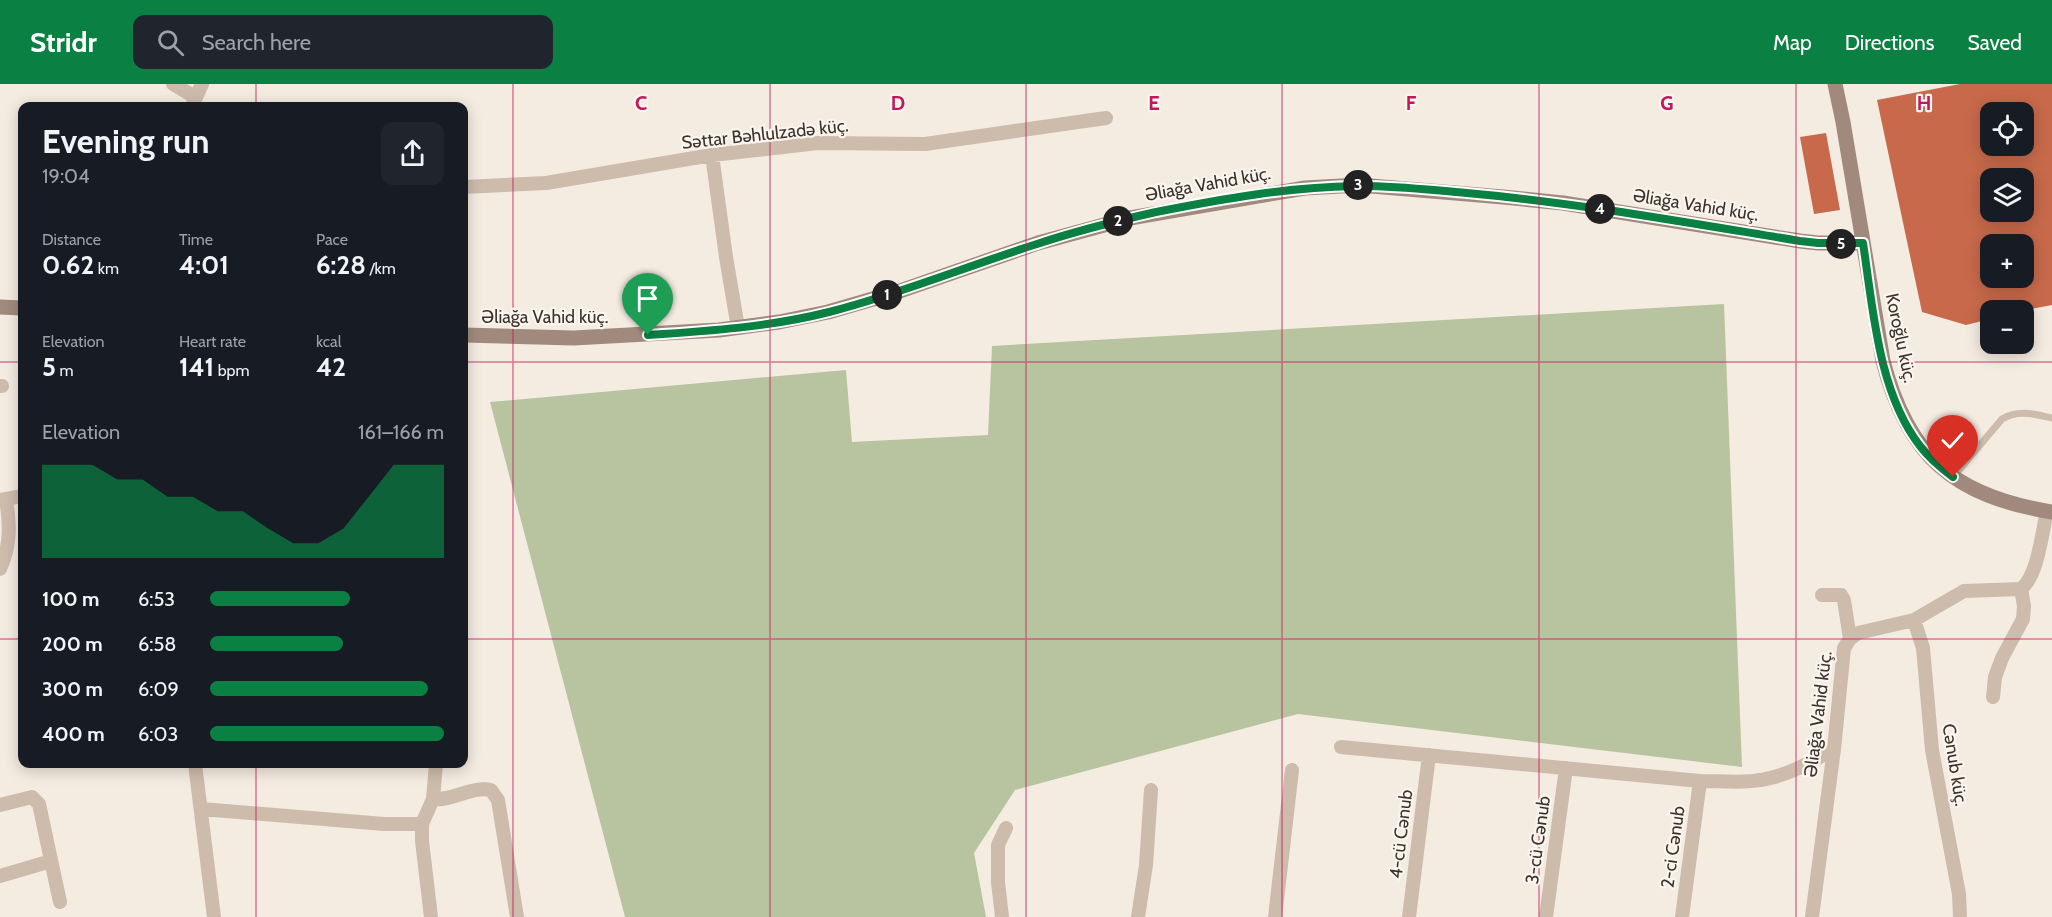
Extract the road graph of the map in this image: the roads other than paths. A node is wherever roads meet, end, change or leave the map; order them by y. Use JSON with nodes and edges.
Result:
{"nodes":[{"id":1,"x":173,"y":84,"type":"edge"},
{"id":2,"x":202,"y":84,"type":"edge"},
{"id":3,"x":1835,"y":84,"type":"edge"},
{"id":4,"x":194,"y":102,"type":"edge"},
{"id":5,"x":1106,"y":118,"type":"dead end"},
{"id":6,"x":712,"y":155,"type":"junction"},
{"id":7,"x":468,"y":188,"type":"edge"},
{"id":8,"x":1863,"y":243,"type":"junction"},
{"id":9,"x":0,"y":307,"type":"edge"},
{"id":10,"x":18,"y":308,"type":"edge"},
{"id":11,"x":738,"y":328,"type":"junction"},
{"id":12,"x":468,"y":335,"type":"edge"},
{"id":13,"x":2052,"y":418,"type":"edge"},
{"id":14,"x":1953,"y":477,"type":"junction"},
{"id":15,"x":18,"y":497,"type":"edge"},
{"id":16,"x":3,"y":500,"type":"edge"},
{"id":17,"x":2050,"y":511,"type":"edge"},
{"id":18,"x":0,"y":568,"type":"edge"},
{"id":19,"x":2021,"y":590,"type":"junction"},
{"id":20,"x":1822,"y":595,"type":"dead end"},
{"id":21,"x":1914,"y":620,"type":"junction"},
{"id":22,"x":1850,"y":639,"type":"junction"},
{"id":23,"x":1993,"y":698,"type":"dead end"},
{"id":24,"x":1341,"y":747,"type":"dead end"},
{"id":25,"x":1834,"y":749,"type":"junction"},
{"id":26,"x":1429,"y":755,"type":"junction"},
{"id":27,"x":196,"y":768,"type":"edge"},
{"id":28,"x":436,"y":768,"type":"edge"},
{"id":29,"x":1566,"y":768,"type":"junction"},
{"id":30,"x":1292,"y":770,"type":"dead end"},
{"id":31,"x":1700,"y":781,"type":"junction"},
{"id":32,"x":1151,"y":790,"type":"dead end"},
{"id":33,"x":433,"y":799,"type":"junction"},
{"id":34,"x":0,"y":805,"type":"edge"},
{"id":35,"x":201,"y":809,"type":"junction"},
{"id":36,"x":422,"y":824,"type":"junction"},
{"id":37,"x":1006,"y":828,"type":"dead end"},
{"id":38,"x":51,"y":861,"type":"junction"},
{"id":39,"x":0,"y":876,"type":"edge"},
{"id":40,"x":60,"y":902,"type":"dead end"},
{"id":41,"x":214,"y":917,"type":"edge"},
{"id":42,"x":431,"y":917,"type":"edge"},
{"id":43,"x":517,"y":917,"type":"edge"},
{"id":44,"x":1002,"y":917,"type":"edge"},
{"id":45,"x":1138,"y":917,"type":"edge"},
{"id":46,"x":1275,"y":917,"type":"edge"},
{"id":47,"x":1409,"y":917,"type":"edge"},
{"id":48,"x":1546,"y":917,"type":"edge"},
{"id":49,"x":1682,"y":917,"type":"edge"},
{"id":50,"x":1812,"y":917,"type":"edge"},
{"id":51,"x":1960,"y":917,"type":"edge"}],
"edges":[{"from":1,"to":4,"type":"street"},
{"from":2,"to":4,"type":"street"},
{"from":3,"to":8,"type":"street","name":"Koroğlu küç."},
{"from":5,"to":6,"type":"street","name":"Səttar Bəhlulzadə küç."},
{"from":6,"to":7,"type":"street","name":"Səttar Bəhlulzadə küç."},
{"from":6,"to":11,"type":"street"},
{"from":8,"to":11,"type":"street","name":"Əliağa Vahid küç."},
{"from":8,"to":14,"type":"street","name":"Koroğlu küç."},
{"from":9,"to":10,"type":"street"},
{"from":11,"to":12,"type":"street","name":"Əliağa Vahid küç."},
{"from":13,"to":14,"type":"lane"},
{"from":14,"to":17,"type":"street","name":"Koroğlu küç."},
{"from":15,"to":16,"type":"street"},
{"from":16,"to":18,"type":"street"},
{"from":17,"to":19,"type":"street"},
{"from":19,"to":21,"type":"street","name":"Əliağa Vahid küç."},
{"from":19,"to":23,"type":"street"},
{"from":20,"to":22,"type":"street"},
{"from":21,"to":22,"type":"street","name":"Əliağa Vahid küç."},
{"from":21,"to":51,"type":"street","name":"Cənub küç."},
{"from":22,"to":25,"type":"street","name":"Əliağa Vahid küç."},
{"from":24,"to":26,"type":"street"},
{"from":25,"to":31,"type":"street"},
{"from":25,"to":50,"type":"street","name":"Əliağa Vahid küç."},
{"from":26,"to":29,"type":"street"},
{"from":26,"to":47,"type":"street","name":"4-cü Cənub"},
{"from":27,"to":35,"type":"street"},
{"from":28,"to":33,"type":"street"},
{"from":29,"to":31,"type":"street"},
{"from":29,"to":48,"type":"street","name":"3-cü Cənub"},
{"from":30,"to":46,"type":"street"},
{"from":31,"to":49,"type":"street","name":"2-ci Cənub"},
{"from":32,"to":45,"type":"street"},
{"from":33,"to":36,"type":"street"},
{"from":33,"to":43,"type":"street"},
{"from":34,"to":38,"type":"street"},
{"from":35,"to":36,"type":"street"},
{"from":35,"to":41,"type":"street"},
{"from":36,"to":42,"type":"street"},
{"from":37,"to":44,"type":"street"},
{"from":38,"to":39,"type":"street"},
{"from":38,"to":40,"type":"street"}]}
